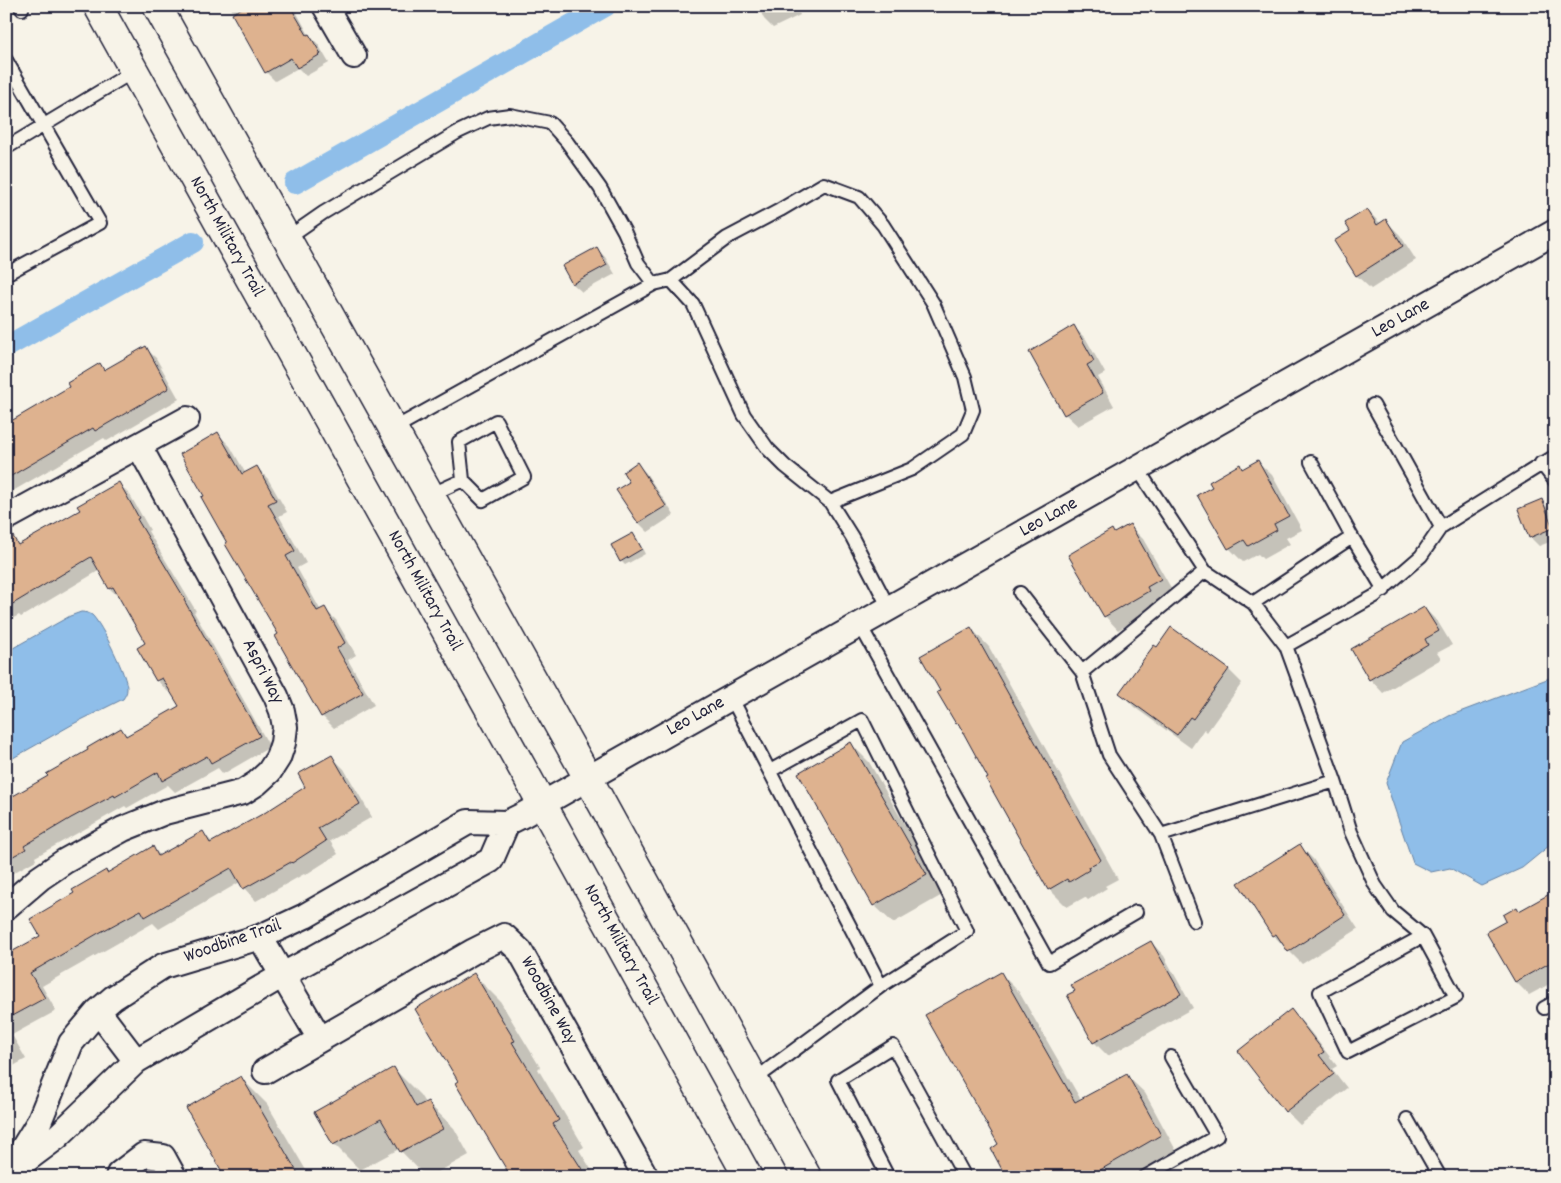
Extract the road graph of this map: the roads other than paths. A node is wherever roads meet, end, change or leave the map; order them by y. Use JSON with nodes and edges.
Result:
{"nodes":[{"id":1,"x":98,"y":6,"type":"edge"},
{"id":2,"x":157,"y":6,"type":"edge"},
{"id":3,"x":325,"y":6,"type":"edge"},
{"id":4,"x":354,"y":56,"type":"dead end"},
{"id":5,"x":6,"y":60,"type":"edge"},
{"id":6,"x":134,"y":71,"type":"junction"},
{"id":7,"x":43,"y":126,"type":"junction"},
{"id":8,"x":6,"y":148,"type":"edge"},
{"id":9,"x":1555,"y":232,"type":"edge"},
{"id":10,"x":287,"y":238,"type":"junction"},
{"id":11,"x":6,"y":274,"type":"edge"},
{"id":12,"x":671,"y":280,"type":"junction"},
{"id":13,"x":654,"y":284,"type":"junction"},
{"id":14,"x":1373,"y":405,"type":"dead end"},
{"id":15,"x":187,"y":419,"type":"dead end"},
{"id":16,"x":393,"y":429,"type":"junction"},
{"id":17,"x":138,"y":446,"type":"junction"},
{"id":18,"x":1555,"y":456,"type":"edge"},
{"id":19,"x":1311,"y":462,"type":"dead end"},
{"id":20,"x":1541,"y":463,"type":"junction"},
{"id":21,"x":1137,"y":468,"type":"junction"},
{"id":22,"x":463,"y":480,"type":"junction"},
{"id":23,"x":1555,"y":482,"type":"edge"},
{"id":24,"x":430,"y":496,"type":"junction"},
{"id":25,"x":830,"y":502,"type":"junction"},
{"id":26,"x":6,"y":518,"type":"edge"},
{"id":27,"x":1441,"y":527,"type":"junction"},
{"id":28,"x":1352,"y":537,"type":"junction"},
{"id":29,"x":1205,"y":571,"type":"junction"},
{"id":30,"x":1384,"y":590,"type":"junction"},
{"id":31,"x":1020,"y":593,"type":"dead end"},
{"id":32,"x":1253,"y":603,"type":"junction"},
{"id":33,"x":889,"y":608,"type":"junction"},
{"id":34,"x":860,"y":625,"type":"junction"},
{"id":35,"x":1286,"y":646,"type":"junction"},
{"id":36,"x":1082,"y":672,"type":"junction"},
{"id":37,"x":731,"y":697,"type":"junction"},
{"id":38,"x":770,"y":771,"type":"junction"},
{"id":39,"x":588,"y":778,"type":"junction"},
{"id":40,"x":1335,"y":780,"type":"junction"},
{"id":41,"x":542,"y":804,"type":"junction"},
{"id":42,"x":507,"y":823,"type":"junction"},
{"id":43,"x":1162,"y":835,"type":"junction"},
{"id":44,"x":6,"y":907,"type":"edge"},
{"id":45,"x":1136,"y":912,"type":"dead end"},
{"id":46,"x":1194,"y":921,"type":"dead end"},
{"id":47,"x":260,"y":936,"type":"junction"},
{"id":48,"x":1423,"y":936,"type":"junction"},
{"id":49,"x":283,"y":975,"type":"junction"},
{"id":50,"x":881,"y":986,"type":"junction"},
{"id":51,"x":98,"y":1011,"type":"junction"},
{"id":52,"x":320,"y":1039,"type":"junction"},
{"id":53,"x":1171,"y":1057,"type":"dead end"},
{"id":54,"x":136,"y":1061,"type":"junction"},
{"id":55,"x":686,"y":1064,"type":"junction"},
{"id":56,"x":265,"y":1071,"type":"dead end"},
{"id":57,"x":754,"y":1080,"type":"junction"},
{"id":58,"x":1407,"y":1119,"type":"dead end"},
{"id":59,"x":7,"y":1175,"type":"edge"},
{"id":60,"x":118,"y":1177,"type":"edge"},
{"id":61,"x":174,"y":1177,"type":"edge"},
{"id":62,"x":646,"y":1177,"type":"edge"},
{"id":63,"x":748,"y":1177,"type":"edge"},
{"id":64,"x":767,"y":1177,"type":"edge"},
{"id":65,"x":807,"y":1177,"type":"edge"},
{"id":66,"x":888,"y":1177,"type":"edge"},
{"id":67,"x":965,"y":1177,"type":"edge"},
{"id":68,"x":1145,"y":1177,"type":"edge"},
{"id":69,"x":1440,"y":1177,"type":"edge"}],
"edges":[{"from":1,"to":6,"type":"main road","name":"North Military Trail"},
{"from":2,"to":10,"type":"main road"},
{"from":3,"to":4,"type":"street"},
{"from":5,"to":7,"type":"lane"},
{"from":6,"to":7,"type":"lane"},
{"from":6,"to":41,"type":"main road","name":"North Military Trail"},
{"from":7,"to":8,"type":"lane"},
{"from":7,"to":11,"type":"lane"},
{"from":9,"to":21,"type":"street","name":"Leo Lane"},
{"from":10,"to":13,"type":"lane"},
{"from":10,"to":16,"type":"main road"},
{"from":12,"to":13,"type":"lane"},
{"from":12,"to":25,"type":"lane"},
{"from":12,"to":25,"type":"lane"},
{"from":13,"to":16,"type":"lane"},
{"from":14,"to":27,"type":"lane"},
{"from":15,"to":17,"type":"street"},
{"from":16,"to":24,"type":"main road"},
{"from":17,"to":26,"type":"street"},
{"from":17,"to":44,"type":"street","name":"Aspri Way"},
{"from":18,"to":20,"type":"lane"},
{"from":19,"to":28,"type":"lane"},
{"from":20,"to":23,"type":"lane"},
{"from":20,"to":27,"type":"lane"},
{"from":21,"to":29,"type":"lane"},
{"from":21,"to":33,"type":"street","name":"Leo Lane"},
{"from":22,"to":22,"type":"lane"},
{"from":22,"to":24,"type":"lane"},
{"from":24,"to":39,"type":"main road"},
{"from":25,"to":33,"type":"lane"},
{"from":27,"to":30,"type":"lane"},
{"from":28,"to":30,"type":"lane"},
{"from":28,"to":32,"type":"lane"},
{"from":29,"to":32,"type":"lane"},
{"from":29,"to":36,"type":"lane"},
{"from":30,"to":35,"type":"lane"},
{"from":31,"to":36,"type":"lane"},
{"from":32,"to":35,"type":"lane"},
{"from":33,"to":34,"type":"street","name":"Leo Lane"},
{"from":34,"to":37,"type":"street","name":"Leo Lane"},
{"from":34,"to":45,"type":"lane"},
{"from":35,"to":40,"type":"lane"},
{"from":36,"to":43,"type":"lane"},
{"from":37,"to":38,"type":"lane"},
{"from":37,"to":39,"type":"street","name":"Leo Lane"},
{"from":38,"to":50,"type":"lane"},
{"from":38,"to":50,"type":"lane"},
{"from":39,"to":41,"type":"street","name":"Leo Lane"},
{"from":39,"to":57,"type":"main road"},
{"from":40,"to":43,"type":"lane"},
{"from":40,"to":48,"type":"lane"},
{"from":41,"to":42,"type":"street","name":"Woodbine Trail"},
{"from":41,"to":55,"type":"main road","name":"North Military Trail"},
{"from":42,"to":47,"type":"street","name":"Woodbine Trail"},
{"from":42,"to":49,"type":"street"},
{"from":43,"to":46,"type":"lane"},
{"from":47,"to":49,"type":"street"},
{"from":47,"to":51,"type":"street","name":"Woodbine Trail"},
{"from":48,"to":48,"type":"lane"},
{"from":49,"to":52,"type":"street"},
{"from":49,"to":54,"type":"street"},
{"from":50,"to":57,"type":"lane"},
{"from":51,"to":54,"type":"street"},
{"from":51,"to":59,"type":"street","name":"Woodbine Trail"},
{"from":52,"to":56,"type":"street","name":"Woodbine Way"},
{"from":52,"to":62,"type":"street","name":"Woodbine Way"},
{"from":53,"to":68,"type":"lane"},
{"from":54,"to":59,"type":"street"},
{"from":55,"to":63,"type":"main road","name":"North Military Trail"},
{"from":55,"to":64,"type":"main road"},
{"from":57,"to":65,"type":"main road"},
{"from":58,"to":69,"type":"lane"},
{"from":60,"to":61,"type":"street"},
{"from":66,"to":67,"type":"lane"}]}
